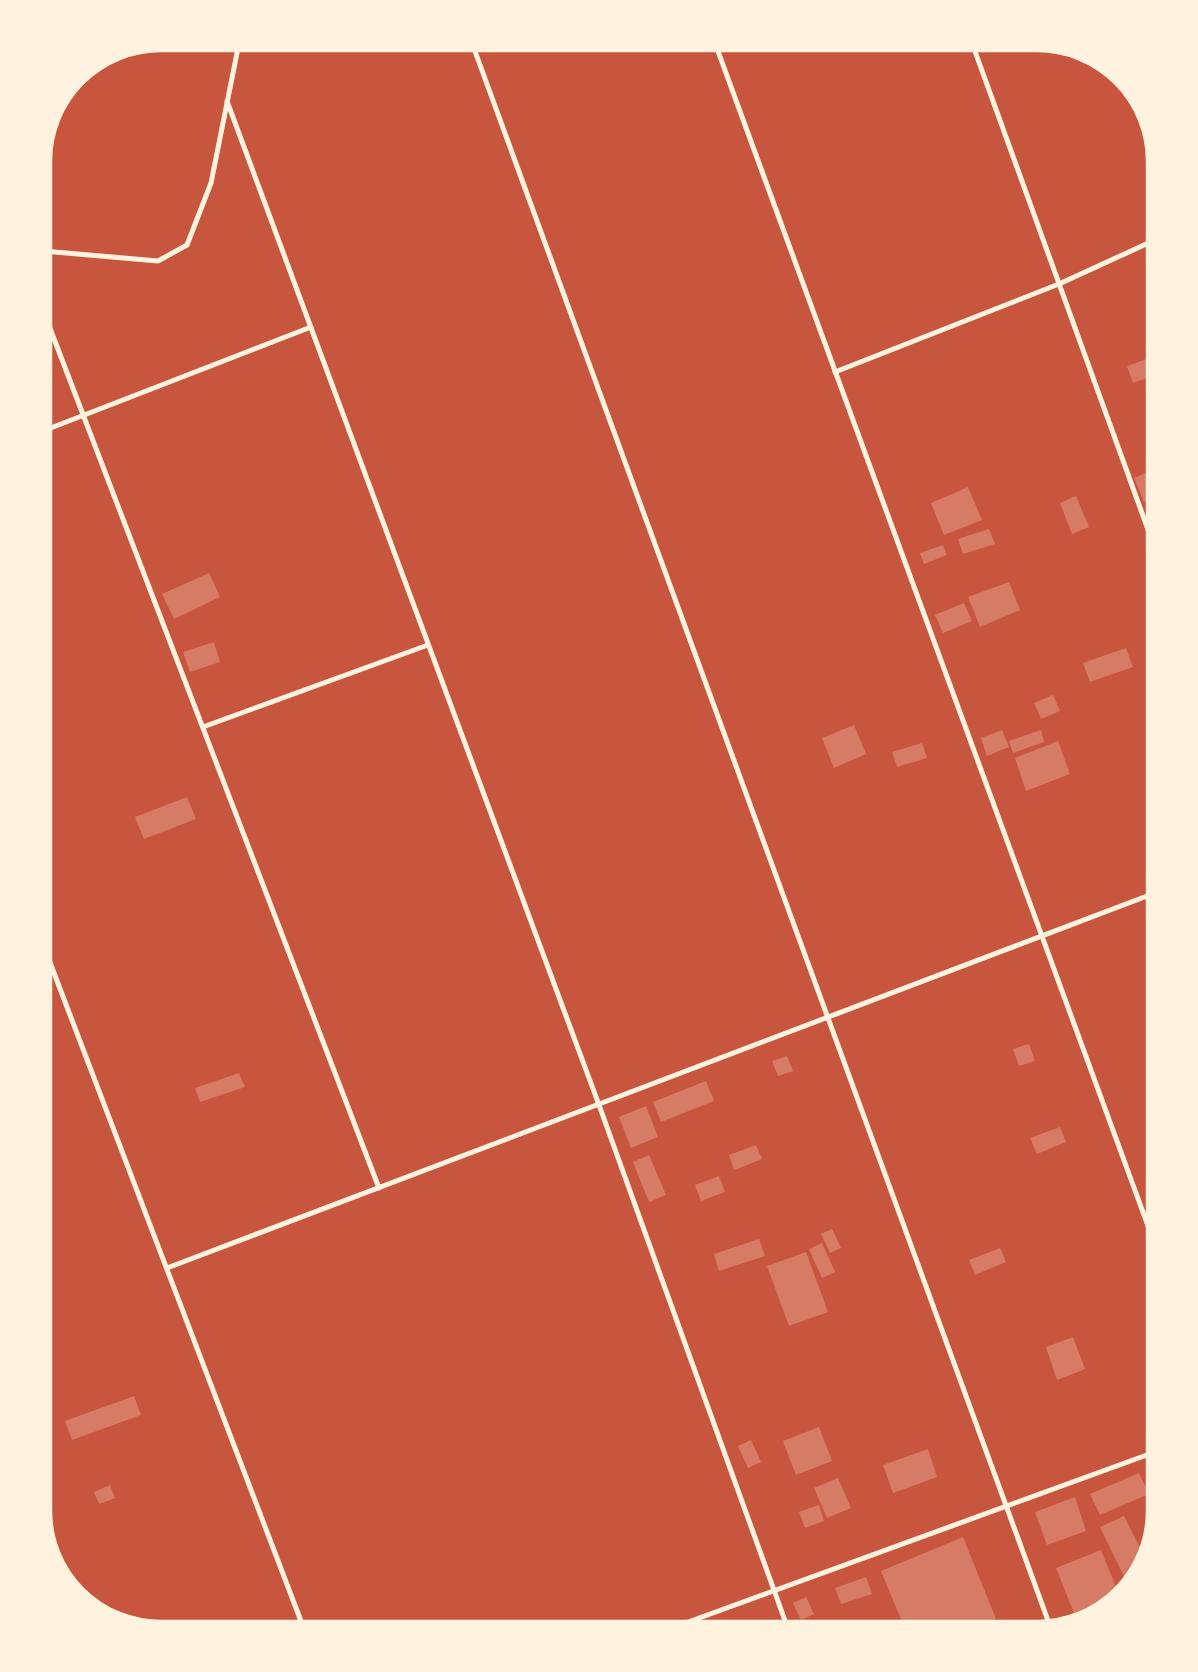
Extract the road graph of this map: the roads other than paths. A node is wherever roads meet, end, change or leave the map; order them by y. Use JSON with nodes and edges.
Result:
{"nodes":[{"id":1,"x":237,"y":51,"type":"edge"},
{"id":2,"x":475,"y":51,"type":"edge"},
{"id":3,"x":718,"y":51,"type":"edge"},
{"id":4,"x":975,"y":51,"type":"edge"},
{"id":5,"x":228,"y":101,"type":"junction"},
{"id":6,"x":1147,"y":244,"type":"edge"},
{"id":7,"x":51,"y":252,"type":"edge"},
{"id":8,"x":1059,"y":284,"type":"junction"},
{"id":9,"x":311,"y":327,"type":"junction"},
{"id":10,"x":51,"y":331,"type":"edge"},
{"id":11,"x":835,"y":372,"type":"junction"},
{"id":12,"x":83,"y":415,"type":"junction"},
{"id":13,"x":51,"y":428,"type":"edge"},
{"id":14,"x":1147,"y":524,"type":"edge"},
{"id":15,"x":428,"y":644,"type":"junction"},
{"id":16,"x":203,"y":728,"type":"junction"},
{"id":17,"x":1147,"y":896,"type":"edge"},
{"id":18,"x":1042,"y":936,"type":"junction"},
{"id":19,"x":51,"y":965,"type":"edge"},
{"id":20,"x":828,"y":1019,"type":"junction"},
{"id":21,"x":599,"y":1105,"type":"junction"},
{"id":22,"x":379,"y":1188,"type":"junction"},
{"id":23,"x":1147,"y":1221,"type":"edge"},
{"id":24,"x":167,"y":1268,"type":"junction"},
{"id":25,"x":1147,"y":1455,"type":"edge"},
{"id":26,"x":1006,"y":1506,"type":"junction"},
{"id":27,"x":774,"y":1591,"type":"junction"},
{"id":28,"x":1048,"y":1620,"type":"edge"},
{"id":29,"x":301,"y":1621,"type":"edge"},
{"id":30,"x":691,"y":1621,"type":"edge"},
{"id":31,"x":785,"y":1621,"type":"edge"}],
"edges":[{"from":1,"to":5,"type":"street"},
{"from":2,"to":20,"type":"street"},
{"from":3,"to":11,"type":"street"},
{"from":4,"to":8,"type":"street"},
{"from":5,"to":7,"type":"street"},
{"from":5,"to":9,"type":"street"},
{"from":6,"to":8,"type":"street"},
{"from":8,"to":11,"type":"street"},
{"from":8,"to":14,"type":"street"},
{"from":9,"to":12,"type":"street"},
{"from":9,"to":15,"type":"street"},
{"from":10,"to":12,"type":"street"},
{"from":11,"to":18,"type":"street"},
{"from":12,"to":13,"type":"street"},
{"from":12,"to":16,"type":"street"},
{"from":15,"to":16,"type":"street"},
{"from":15,"to":21,"type":"street"},
{"from":16,"to":22,"type":"street"},
{"from":17,"to":18,"type":"street"},
{"from":18,"to":20,"type":"street"},
{"from":18,"to":23,"type":"street"},
{"from":19,"to":24,"type":"street"},
{"from":20,"to":21,"type":"street"},
{"from":20,"to":26,"type":"street"},
{"from":21,"to":22,"type":"street"},
{"from":21,"to":27,"type":"street"},
{"from":22,"to":24,"type":"street"},
{"from":24,"to":29,"type":"street"},
{"from":25,"to":26,"type":"street"},
{"from":26,"to":27,"type":"street"},
{"from":26,"to":28,"type":"street"},
{"from":27,"to":30,"type":"street"},
{"from":27,"to":31,"type":"street"}]}
